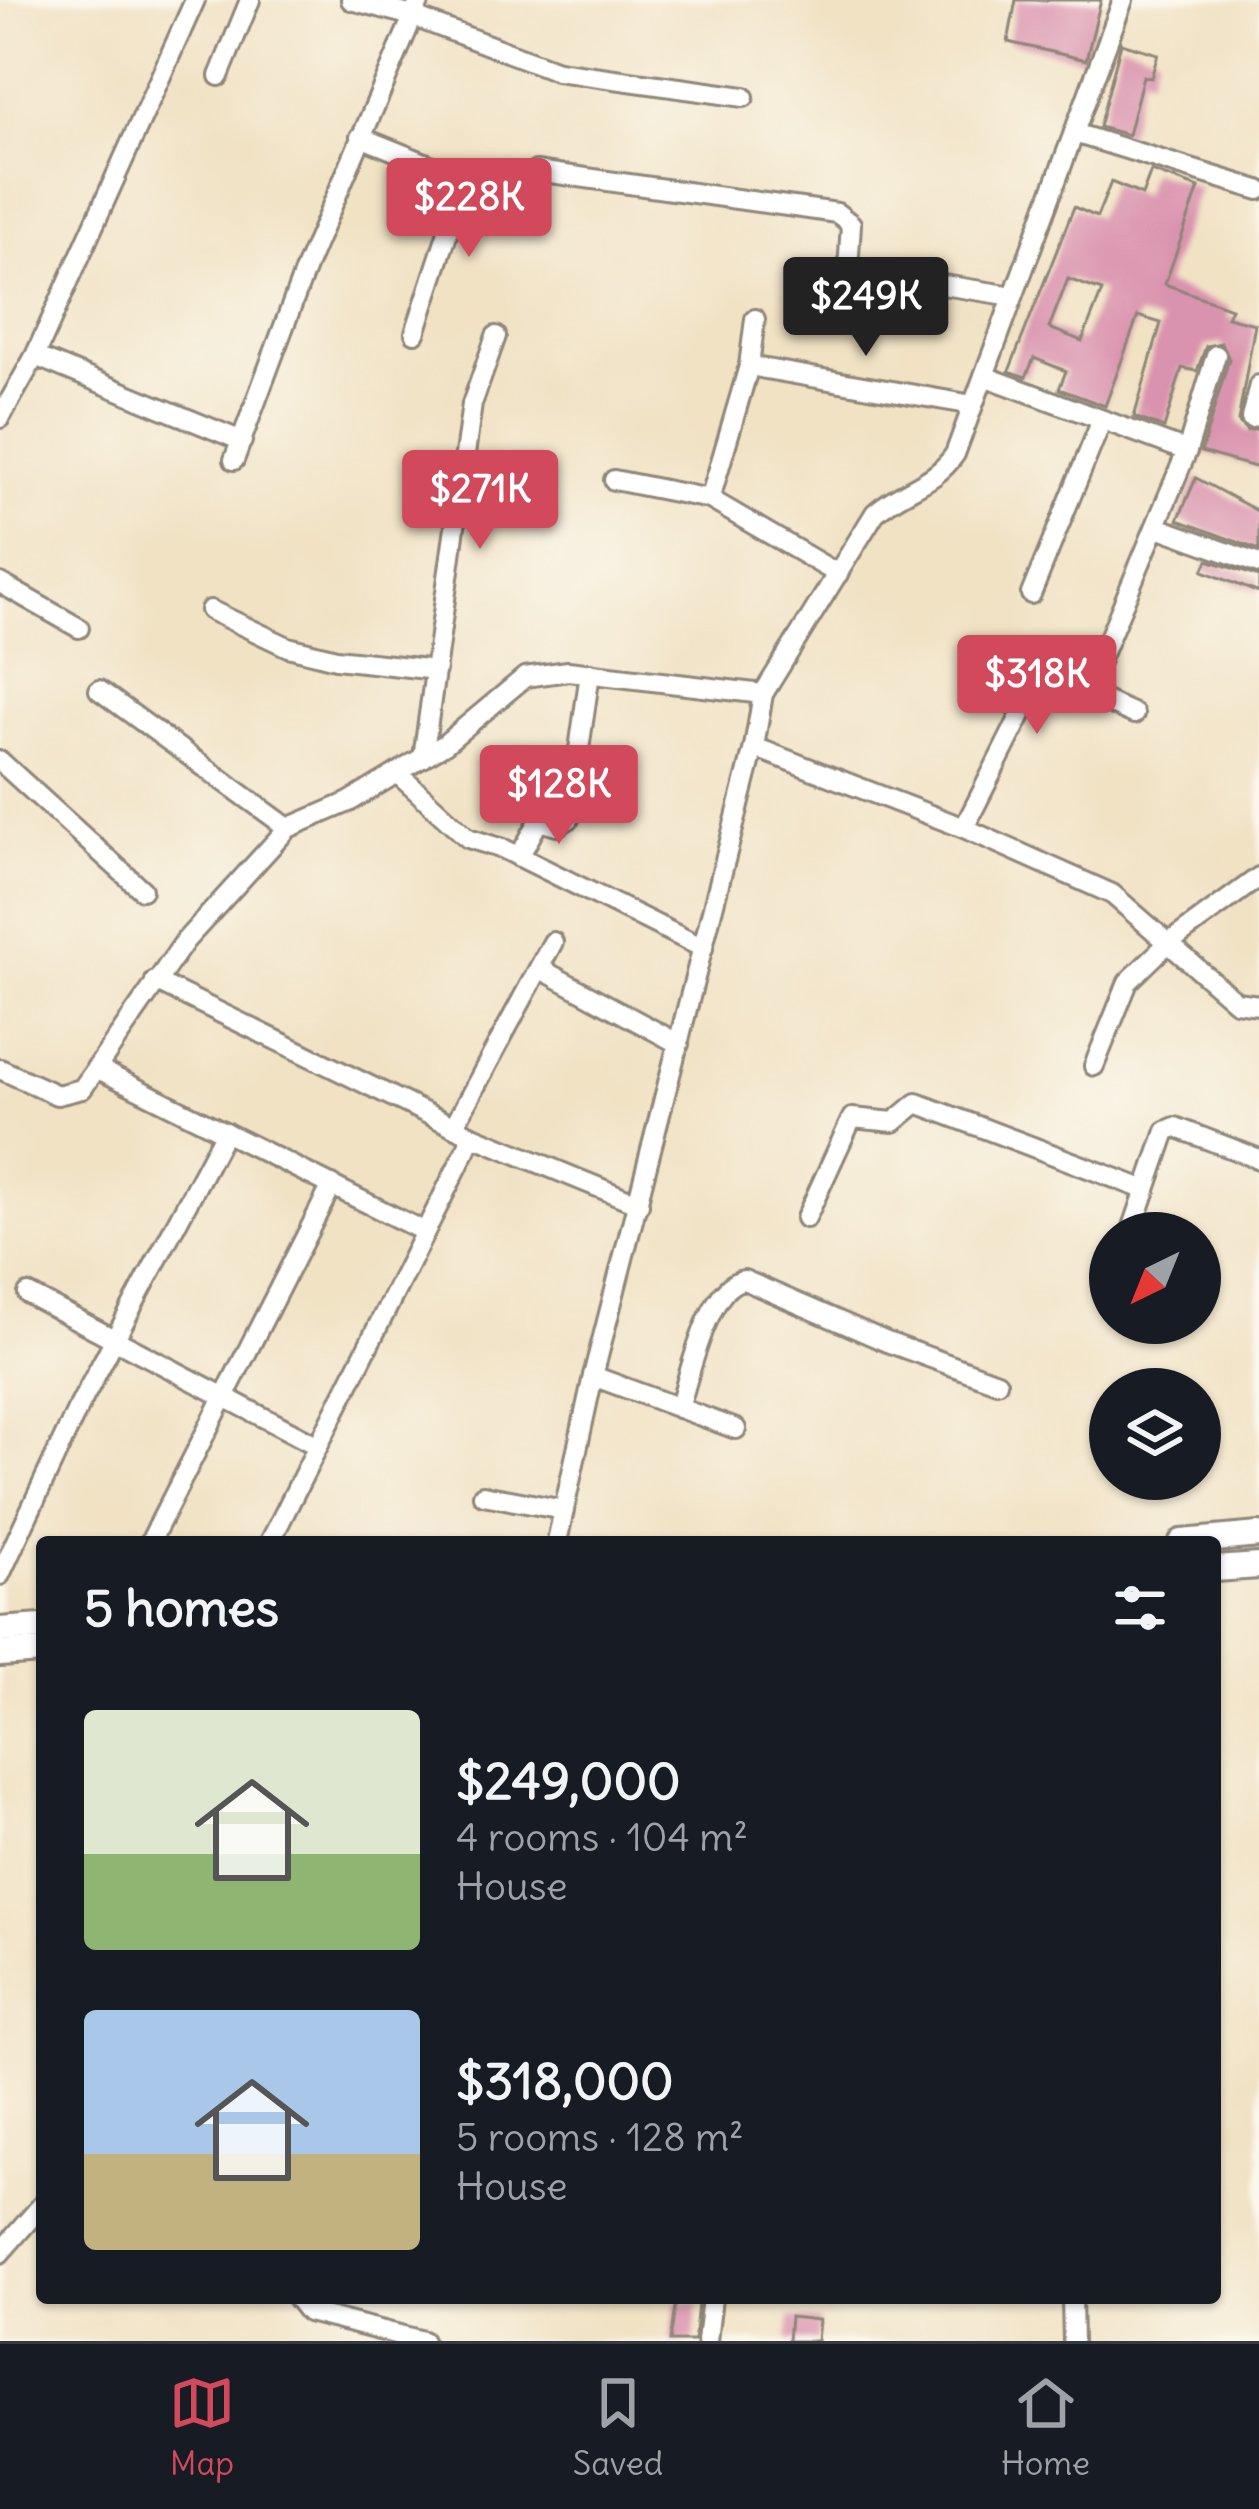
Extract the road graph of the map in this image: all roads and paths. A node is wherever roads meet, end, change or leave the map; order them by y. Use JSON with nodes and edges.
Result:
{"nodes":[{"id":1,"x":195,"y":0,"type":"edge"},
{"id":2,"x":250,"y":0,"type":"edge"},
{"id":3,"x":351,"y":0,"type":"edge"},
{"id":4,"x":1123,"y":0,"type":"edge"},
{"id":5,"x":414,"y":8,"type":"edge"},
{"id":6,"x":218,"y":76,"type":"dead end"},
{"id":7,"x":744,"y":97,"type":"dead end"},
{"id":8,"x":1074,"y":133,"type":"junction"},
{"id":9,"x":359,"y":137,"type":"junction"},
{"id":10,"x":536,"y":171,"type":"dead end"},
{"id":11,"x":1259,"y":190,"type":"edge"},
{"id":12,"x":1013,"y":296,"type":"junction"},
{"id":13,"x":755,"y":319,"type":"dead end"},
{"id":14,"x":415,"y":333,"type":"dead end"},
{"id":15,"x":496,"y":336,"type":"dead end"},
{"id":16,"x":1216,"y":355,"type":"dead end"},
{"id":17,"x":35,"y":356,"type":"junction"},
{"id":18,"x":749,"y":366,"type":"junction"},
{"id":19,"x":984,"y":376,"type":"junction"},
{"id":20,"x":1259,"y":385,"type":"edge"},
{"id":21,"x":973,"y":405,"type":"junction"},
{"id":22,"x":0,"y":418,"type":"edge"},
{"id":23,"x":1251,"y":418,"type":"dead end"},
{"id":24,"x":1102,"y":420,"type":"junction"},
{"id":25,"x":1187,"y":451,"type":"junction"},
{"id":26,"x":614,"y":480,"type":"dead end"},
{"id":27,"x":710,"y":499,"type":"junction"},
{"id":28,"x":1156,"y":527,"type":"junction"},
{"id":29,"x":1259,"y":564,"type":"edge"},
{"id":30,"x":838,"y":574,"type":"junction"},
{"id":31,"x":0,"y":583,"type":"edge"},
{"id":32,"x":1030,"y":595,"type":"dead end"},
{"id":33,"x":210,"y":610,"type":"dead end"},
{"id":34,"x":80,"y":628,"type":"dead end"},
{"id":35,"x":436,"y":670,"type":"junction"},
{"id":36,"x":590,"y":674,"type":"junction"},
{"id":37,"x":98,"y":690,"type":"dead end"},
{"id":38,"x":1086,"y":693,"type":"junction"},
{"id":39,"x":763,"y":694,"type":"junction"},
{"id":40,"x":1134,"y":714,"type":"dead end"},
{"id":41,"x":754,"y":747,"type":"junction"},
{"id":42,"x":423,"y":758,"type":"junction"},
{"id":43,"x":0,"y":761,"type":"edge"},
{"id":44,"x":397,"y":773,"type":"junction"},
{"id":45,"x":288,"y":828,"type":"junction"},
{"id":46,"x":964,"y":828,"type":"junction"},
{"id":47,"x":519,"y":856,"type":"junction"},
{"id":48,"x":1259,"y":877,"type":"edge"},
{"id":49,"x":142,"y":890,"type":"dead end"},
{"id":50,"x":553,"y":942,"type":"dead end"},
{"id":51,"x":1166,"y":945,"type":"junction"},
{"id":52,"x":704,"y":948,"type":"junction"},
{"id":53,"x":539,"y":968,"type":"junction"},
{"id":54,"x":155,"y":981,"type":"junction"},
{"id":55,"x":1259,"y":1005,"type":"edge"},
{"id":56,"x":680,"y":1044,"type":"junction"},
{"id":57,"x":1094,"y":1066,"type":"dead end"},
{"id":58,"x":96,"y":1068,"type":"junction"},
{"id":59,"x":0,"y":1070,"type":"edge"},
{"id":60,"x":454,"y":1126,"type":"junction"},
{"id":61,"x":225,"y":1132,"type":"junction"},
{"id":62,"x":473,"y":1136,"type":"junction"},
{"id":63,"x":1259,"y":1160,"type":"edge"},
{"id":64,"x":332,"y":1185,"type":"junction"},
{"id":65,"x":1146,"y":1190,"type":"junction"},
{"id":66,"x":639,"y":1204,"type":"junction"},
{"id":67,"x":1138,"y":1212,"type":"edge"},
{"id":68,"x":806,"y":1218,"type":"dead end"},
{"id":69,"x":425,"y":1232,"type":"junction"},
{"id":70,"x":28,"y":1294,"type":"dead end"},
{"id":71,"x":116,"y":1338,"type":"junction"},
{"id":72,"x":593,"y":1376,"type":"junction"},
{"id":73,"x":997,"y":1382,"type":"dead end"},
{"id":74,"x":224,"y":1396,"type":"junction"},
{"id":75,"x":679,"y":1408,"type":"junction"},
{"id":76,"x":736,"y":1429,"type":"dead end"},
{"id":77,"x":318,"y":1446,"type":"junction"},
{"id":78,"x":483,"y":1495,"type":"dead end"},
{"id":79,"x":564,"y":1510,"type":"junction"},
{"id":80,"x":1259,"y":1535,"type":"edge"},
{"id":81,"x":153,"y":1536,"type":"edge"},
{"id":82,"x":273,"y":1536,"type":"edge"},
{"id":83,"x":558,"y":1536,"type":"edge"},
{"id":84,"x":1221,"y":1538,"type":"edge"},
{"id":85,"x":1259,"y":1566,"type":"edge"},
{"id":86,"x":1221,"y":1569,"type":"edge"},
{"id":87,"x":0,"y":1575,"type":"edge"},
{"id":88,"x":36,"y":1627,"type":"edge"},
{"id":89,"x":0,"y":1630,"type":"edge"},
{"id":90,"x":36,"y":1651,"type":"edge"},
{"id":91,"x":0,"y":1654,"type":"edge"},
{"id":92,"x":36,"y":2212,"type":"edge"},
{"id":93,"x":0,"y":2253,"type":"edge"},
{"id":94,"x":302,"y":2304,"type":"edge"},
{"id":95,"x":711,"y":2304,"type":"edge"},
{"id":96,"x":1072,"y":2304,"type":"edge"},
{"id":97,"x":423,"y":2341,"type":"edge"},
{"id":98,"x":707,"y":2341,"type":"edge"},
{"id":99,"x":1073,"y":2341,"type":"edge"}],
"edges":[{"from":1,"to":17,"type":"street"},
{"from":2,"to":6,"type":"street"},
{"from":3,"to":5,"type":"street"},
{"from":4,"to":8,"type":"street"},
{"from":5,"to":7,"type":"street"},
{"from":5,"to":9,"type":"street"},
{"from":8,"to":11,"type":"street"},
{"from":8,"to":12,"type":"street"},
{"from":9,"to":14,"type":"street"},
{"from":9,"to":17,"type":"street"},
{"from":10,"to":12,"type":"street"},
{"from":12,"to":19,"type":"street"},
{"from":13,"to":18,"type":"street"},
{"from":15,"to":35,"type":"street"},
{"from":16,"to":25,"type":"street"},
{"from":17,"to":22,"type":"street"},
{"from":18,"to":21,"type":"street"},
{"from":18,"to":27,"type":"street"},
{"from":19,"to":21,"type":"street"},
{"from":19,"to":24,"type":"street"},
{"from":20,"to":23,"type":"street"},
{"from":21,"to":30,"type":"street"},
{"from":24,"to":25,"type":"street"},
{"from":24,"to":32,"type":"street"},
{"from":25,"to":28,"type":"street"},
{"from":26,"to":27,"type":"street"},
{"from":27,"to":30,"type":"street"},
{"from":28,"to":29,"type":"street"},
{"from":28,"to":38,"type":"street"},
{"from":30,"to":39,"type":"street"},
{"from":31,"to":34,"type":"street"},
{"from":33,"to":35,"type":"street"},
{"from":35,"to":42,"type":"street"},
{"from":36,"to":39,"type":"street"},
{"from":36,"to":42,"type":"street"},
{"from":36,"to":47,"type":"street"},
{"from":37,"to":45,"type":"street"},
{"from":38,"to":40,"type":"street"},
{"from":38,"to":46,"type":"street"},
{"from":39,"to":41,"type":"street"},
{"from":41,"to":46,"type":"street"},
{"from":41,"to":52,"type":"street"},
{"from":42,"to":44,"type":"street"},
{"from":43,"to":49,"type":"street"},
{"from":44,"to":45,"type":"street"},
{"from":44,"to":47,"type":"street"},
{"from":45,"to":54,"type":"street"},
{"from":46,"to":51,"type":"street"},
{"from":47,"to":52,"type":"street"},
{"from":48,"to":51,"type":"street"},
{"from":50,"to":53,"type":"street"},
{"from":51,"to":55,"type":"street"},
{"from":51,"to":57,"type":"street"},
{"from":52,"to":56,"type":"street"},
{"from":53,"to":56,"type":"street"},
{"from":53,"to":60,"type":"street"},
{"from":54,"to":58,"type":"street"},
{"from":54,"to":60,"type":"street"},
{"from":56,"to":66,"type":"street"},
{"from":58,"to":59,"type":"street"},
{"from":58,"to":61,"type":"street"},
{"from":60,"to":62,"type":"street"},
{"from":61,"to":64,"type":"street"},
{"from":61,"to":71,"type":"street"},
{"from":62,"to":66,"type":"street"},
{"from":62,"to":69,"type":"street"},
{"from":63,"to":65,"type":"street"},
{"from":64,"to":69,"type":"street"},
{"from":64,"to":74,"type":"street"},
{"from":65,"to":67,"type":"street"},
{"from":65,"to":68,"type":"street"},
{"from":66,"to":72,"type":"street"},
{"from":69,"to":77,"type":"street"},
{"from":70,"to":71,"type":"street"},
{"from":71,"to":74,"type":"street"},
{"from":71,"to":87,"type":"street"},
{"from":72,"to":75,"type":"street"},
{"from":72,"to":79,"type":"street"},
{"from":73,"to":75,"type":"street"},
{"from":74,"to":77,"type":"street"},
{"from":74,"to":81,"type":"street"},
{"from":75,"to":76,"type":"street"},
{"from":77,"to":82,"type":"street"},
{"from":78,"to":79,"type":"street"},
{"from":79,"to":83,"type":"street"},
{"from":80,"to":84,"type":"main road"},
{"from":85,"to":86,"type":"main road"},
{"from":88,"to":89,"type":"main road"},
{"from":90,"to":91,"type":"main road"},
{"from":92,"to":93,"type":"street"},
{"from":94,"to":97,"type":"street"},
{"from":95,"to":98,"type":"street"},
{"from":96,"to":99,"type":"street"}]}
